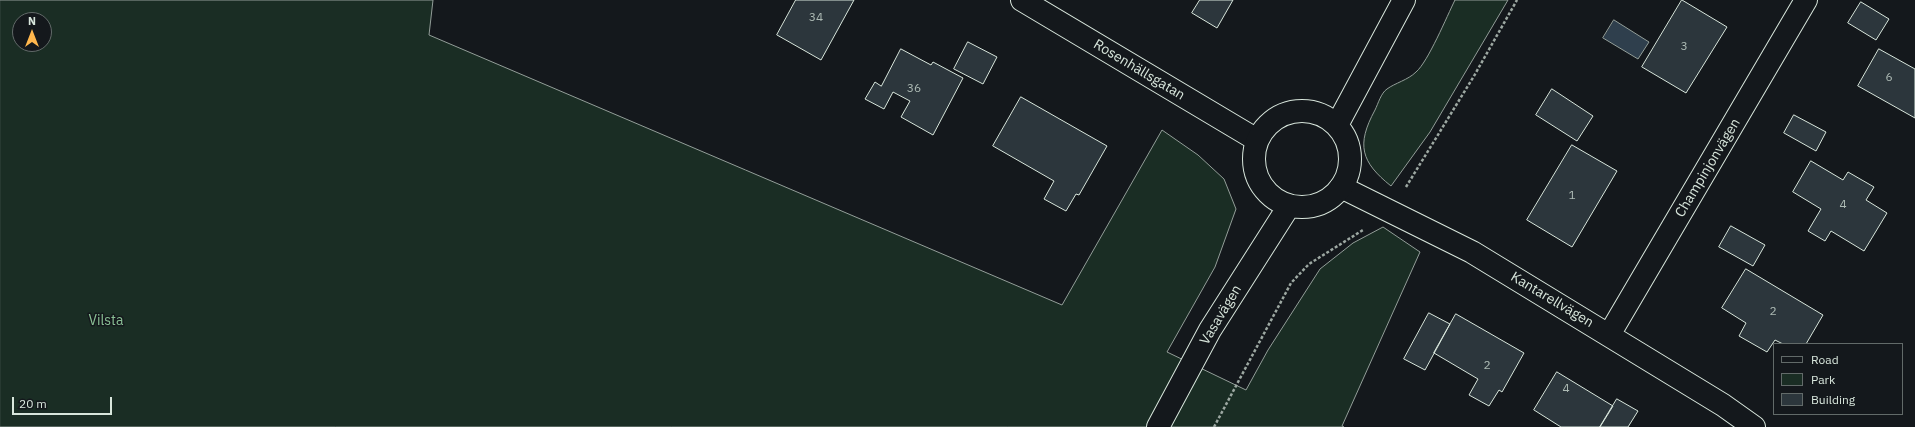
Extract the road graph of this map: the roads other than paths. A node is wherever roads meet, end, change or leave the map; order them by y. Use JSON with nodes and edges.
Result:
{"nodes":[{"id":1,"x":1022,"y":0,"type":"edge"},
{"id":2,"x":1404,"y":0,"type":"edge"},
{"id":3,"x":1806,"y":0,"type":"edge"},
{"id":4,"x":1337,"y":125,"type":"junction"},
{"id":5,"x":1257,"y":140,"type":"junction"},
{"id":6,"x":1341,"y":187,"type":"junction"},
{"id":7,"x":1288,"y":206,"type":"junction"},
{"id":8,"x":1609,"y":335,"type":"junction"},
{"id":9,"x":1158,"y":427,"type":"edge"},
{"id":10,"x":1754,"y":427,"type":"edge"}],
"edges":[{"from":1,"to":5,"type":"street","name":"Rosenhällsgatan"},
{"from":2,"to":4,"type":"street"},
{"from":3,"to":8,"type":"street","name":"Champinjonvägen"},
{"from":4,"to":5,"type":"street"},
{"from":4,"to":6,"type":"street"},
{"from":5,"to":7,"type":"street"},
{"from":6,"to":7,"type":"street"},
{"from":6,"to":8,"type":"street","name":"Kantarellvägen"},
{"from":7,"to":9,"type":"street","name":"Vasavägen"},
{"from":8,"to":10,"type":"street","name":"Kantarellvägen"}]}
